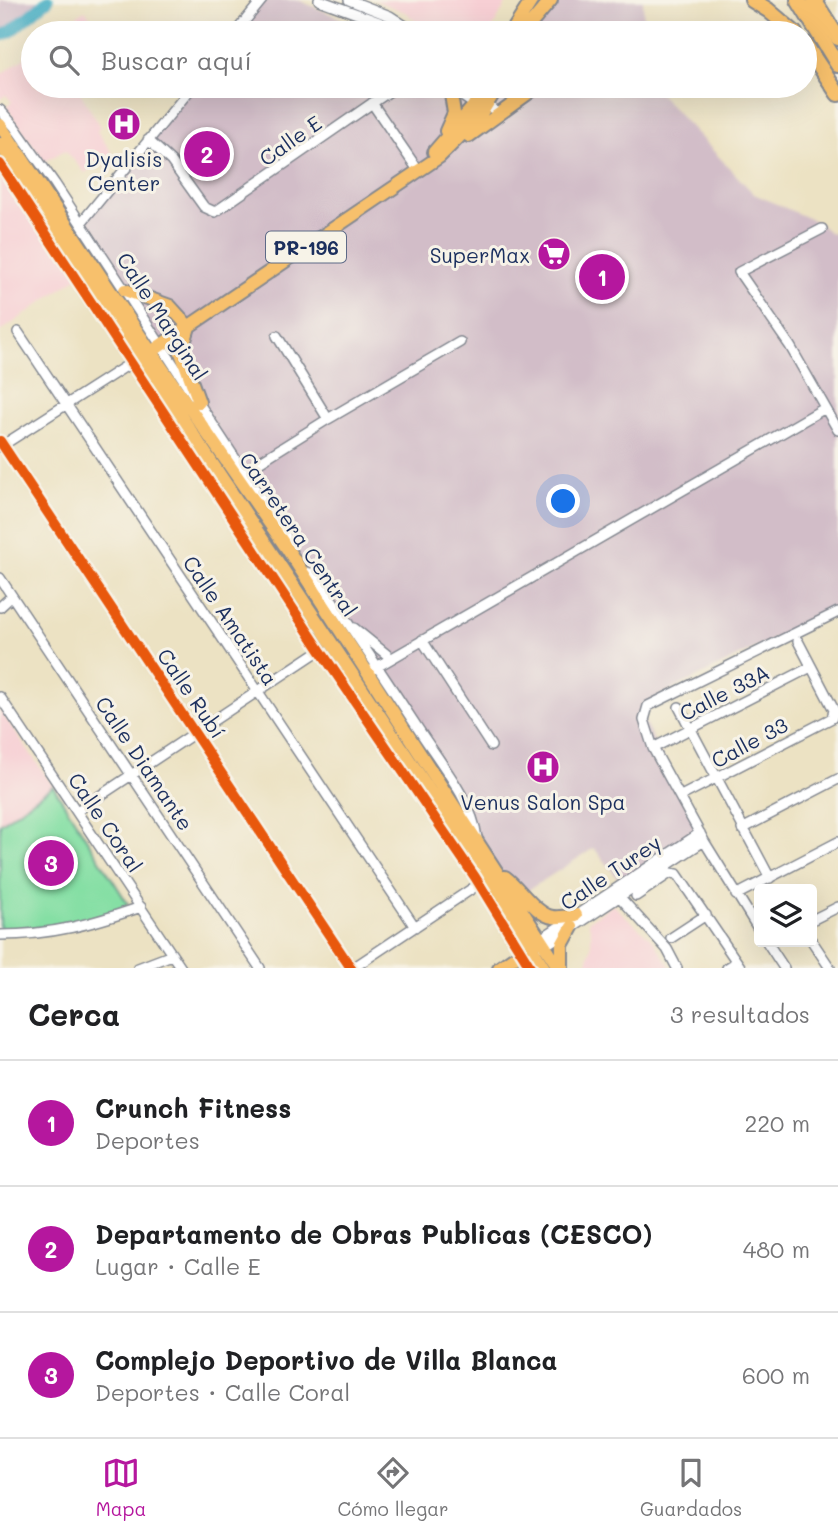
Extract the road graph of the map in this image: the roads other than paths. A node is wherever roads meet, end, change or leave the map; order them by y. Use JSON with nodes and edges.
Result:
{"nodes":[{"id":1,"x":262,"y":0,"type":"edge"},
{"id":2,"x":319,"y":0,"type":"edge"},
{"id":3,"x":349,"y":0,"type":"edge"},
{"id":4,"x":532,"y":0,"type":"edge"},
{"id":5,"x":551,"y":0,"type":"edge"},
{"id":6,"x":752,"y":0,"type":"edge"},
{"id":7,"x":797,"y":0,"type":"edge"},
{"id":8,"x":814,"y":0,"type":"edge"},
{"id":9,"x":245,"y":21,"type":"edge"},
{"id":10,"x":376,"y":21,"type":"edge"},
{"id":11,"x":398,"y":21,"type":"edge"},
{"id":12,"x":516,"y":21,"type":"edge"},
{"id":13,"x":534,"y":21,"type":"edge"},
{"id":14,"x":781,"y":21,"type":"edge"},
{"id":15,"x":810,"y":21,"type":"edge"},
{"id":16,"x":817,"y":32,"type":"edge"},
{"id":17,"x":838,"y":38,"type":"edge"},
{"id":18,"x":817,"y":62,"type":"edge"},
{"id":19,"x":838,"y":65,"type":"edge"},
{"id":20,"x":838,"y":94,"type":"edge"},
{"id":21,"x":183,"y":98,"type":"edge"},
{"id":22,"x":379,"y":98,"type":"edge"},
{"id":23,"x":453,"y":98,"type":"edge"},
{"id":24,"x":470,"y":98,"type":"edge"},
{"id":25,"x":486,"y":98,"type":"edge"},
{"id":26,"x":492,"y":98,"type":"edge"},
{"id":27,"x":511,"y":98,"type":"edge"},
{"id":28,"x":372,"y":103,"type":"junction"},
{"id":29,"x":486,"y":109,"type":"junction"},
{"id":30,"x":0,"y":110,"type":"edge"},
{"id":31,"x":0,"y":125,"type":"edge"},
{"id":32,"x":22,"y":136,"type":"junction"},
{"id":33,"x":148,"y":140,"type":"junction"},
{"id":34,"x":0,"y":144,"type":"edge"},
{"id":35,"x":441,"y":150,"type":"junction"},
{"id":36,"x":19,"y":153,"type":"junction"},
{"id":37,"x":0,"y":164,"type":"edge"},
{"id":38,"x":421,"y":168,"type":"junction"},
{"id":39,"x":81,"y":223,"type":"junction"},
{"id":40,"x":822,"y":229,"type":"dead end"},
{"id":41,"x":80,"y":275,"type":"junction"},
{"id":42,"x":125,"y":290,"type":"junction"},
{"id":43,"x":189,"y":327,"type":"junction"},
{"id":44,"x":18,"y":332,"type":"dead end"},
{"id":45,"x":277,"y":336,"type":"dead end"},
{"id":46,"x":460,"y":342,"type":"dead end"},
{"id":47,"x":146,"y":354,"type":"junction"},
{"id":48,"x":199,"y":402,"type":"junction"},
{"id":49,"x":66,"y":403,"type":"junction"},
{"id":50,"x":825,"y":408,"type":"junction"},
{"id":51,"x":328,"y":419,"type":"junction"},
{"id":52,"x":838,"y":430,"type":"edge"},
{"id":53,"x":191,"y":432,"type":"junction"},
{"id":54,"x":1,"y":444,"type":"edge"},
{"id":55,"x":241,"y":473,"type":"junction"},
{"id":56,"x":301,"y":570,"type":"junction"},
{"id":57,"x":0,"y":578,"type":"edge"},
{"id":58,"x":12,"y":596,"type":"junction"},
{"id":59,"x":0,"y":607,"type":"edge"},
{"id":60,"x":838,"y":612,"type":"edge"},
{"id":61,"x":351,"y":625,"type":"junction"},
{"id":62,"x":321,"y":626,"type":"junction"},
{"id":63,"x":422,"y":640,"type":"junction"},
{"id":64,"x":798,"y":641,"type":"dead end"},
{"id":65,"x":320,"y":650,"type":"junction"},
{"id":66,"x":391,"y":658,"type":"junction"},
{"id":67,"x":811,"y":667,"type":"junction"},
{"id":68,"x":373,"y":669,"type":"junction"},
{"id":69,"x":257,"y":691,"type":"junction"},
{"id":70,"x":0,"y":697,"type":"edge"},
{"id":71,"x":679,"y":707,"type":"dead end"},
{"id":72,"x":387,"y":727,"type":"junction"},
{"id":73,"x":690,"y":729,"type":"junction"},
{"id":74,"x":194,"y":732,"type":"junction"},
{"id":75,"x":491,"y":746,"type":"dead end"},
{"id":76,"x":653,"y":748,"type":"junction"},
{"id":77,"x":131,"y":774,"type":"junction"},
{"id":78,"x":716,"y":779,"type":"junction"},
{"id":79,"x":838,"y":779,"type":"edge"},
{"id":80,"x":681,"y":796,"type":"junction"},
{"id":81,"x":77,"y":811,"type":"junction"},
{"id":82,"x":742,"y":828,"type":"junction"},
{"id":83,"x":702,"y":837,"type":"junction"},
{"id":84,"x":838,"y":842,"type":"edge"},
{"id":85,"x":473,"y":845,"type":"junction"},
{"id":86,"x":497,"y":871,"type":"junction"},
{"id":87,"x":770,"y":878,"type":"junction"},
{"id":88,"x":477,"y":881,"type":"junction"},
{"id":89,"x":617,"y":893,"type":"junction"},
{"id":90,"x":736,"y":895,"type":"junction"},
{"id":91,"x":636,"y":896,"type":"dead end"},
{"id":92,"x":838,"y":906,"type":"edge"},
{"id":93,"x":141,"y":907,"type":"junction"},
{"id":94,"x":706,"y":915,"type":"junction"},
{"id":95,"x":817,"y":917,"type":"edge"},
{"id":96,"x":574,"y":921,"type":"junction"},
{"id":97,"x":754,"y":922,"type":"edge"},
{"id":98,"x":415,"y":927,"type":"junction"},
{"id":99,"x":0,"y":935,"type":"edge"},
{"id":100,"x":671,"y":938,"type":"dead end"},
{"id":101,"x":772,"y":947,"type":"edge"},
{"id":102,"x":816,"y":947,"type":"edge"},
{"id":103,"x":532,"y":952,"type":"edge"},
{"id":104,"x":172,"y":955,"type":"junction"},
{"id":105,"x":739,"y":965,"type":"edge"},
{"id":106,"x":138,"y":968,"type":"edge"},
{"id":107,"x":181,"y":968,"type":"edge"},
{"id":108,"x":260,"y":968,"type":"edge"},
{"id":109,"x":352,"y":968,"type":"edge"},
{"id":110,"x":499,"y":968,"type":"edge"},
{"id":111,"x":511,"y":968,"type":"edge"},
{"id":112,"x":544,"y":968,"type":"edge"},
{"id":113,"x":561,"y":968,"type":"edge"},
{"id":114,"x":677,"y":968,"type":"edge"},
{"id":115,"x":727,"y":968,"type":"edge"},
{"id":116,"x":784,"y":968,"type":"edge"},
{"id":117,"x":830,"y":968,"type":"edge"}],
"edges":[{"from":1,"to":9,"type":"street"},
{"from":2,"to":10,"type":"street"},
{"from":3,"to":11,"type":"street"},
{"from":4,"to":12,"type":"main road"},
{"from":5,"to":13,"type":"main road"},
{"from":6,"to":14,"type":"highway"},
{"from":7,"to":15,"type":"highway"},
{"from":8,"to":17,"type":"highway"},
{"from":16,"to":19,"type":"highway"},
{"from":18,"to":20,"type":"highway"},
{"from":21,"to":33,"type":"street"},
{"from":22,"to":28,"type":"street","name":"Calle E"},
{"from":23,"to":35,"type":"main road"},
{"from":24,"to":29,"type":"street"},
{"from":25,"to":29,"type":"main road","number":"PR-196"},
{"from":26,"to":29,"type":"main road","number":"PR-196"},
{"from":27,"to":29,"type":"main road"},
{"from":28,"to":33,"type":"street","name":"Calle E"},
{"from":28,"to":38,"type":"street"},
{"from":29,"to":35,"type":"main road","number":"PR-196"},
{"from":30,"to":32,"type":"street","name":"Calle Marginal"},
{"from":31,"to":36,"type":"main road","name":"Carretera Central"},
{"from":32,"to":36,"type":"main road"},
{"from":32,"to":39,"type":"street","name":"Calle Marginal"},
{"from":33,"to":39,"type":"street"},
{"from":34,"to":41,"type":"main road","name":"Carretera Central"},
{"from":35,"to":38,"type":"main road","number":"PR-196"},
{"from":36,"to":47,"type":"main road","name":"Carretera Central"},
{"from":37,"to":41,"type":"street"},
{"from":38,"to":43,"type":"main road","number":"PR-196"},
{"from":39,"to":42,"type":"street","name":"Calle Marginal"},
{"from":40,"to":50,"type":"street"},
{"from":41,"to":47,"type":"main road","name":"Carretera Central"},
{"from":42,"to":43,"type":"main road"},
{"from":42,"to":47,"type":"street","name":"Calle Marginal"},
{"from":43,"to":47,"type":"main road","number":"PR-196"},
{"from":43,"to":48,"type":"main road"},
{"from":44,"to":49,"type":"street","name":"Calle Amatista"},
{"from":45,"to":51,"type":"street"},
{"from":46,"to":51,"type":"street"},
{"from":47,"to":48,"type":"street","name":"Calle Marginal"},
{"from":47,"to":49,"type":"street"},
{"from":47,"to":53,"type":"main road","name":"Carretera Central"},
{"from":47,"to":55,"type":"main road","name":"Carretera Central"},
{"from":47,"to":65,"type":"street"},
{"from":48,"to":55,"type":"street","name":"Calle Marginal"},
{"from":49,"to":54,"type":"street"},
{"from":49,"to":69,"type":"street","name":"Calle Amatista"},
{"from":50,"to":52,"type":"street"},
{"from":50,"to":63,"type":"street"},
{"from":51,"to":55,"type":"street"},
{"from":53,"to":55,"type":"main road"},
{"from":53,"to":62,"type":"main road","name":"Carretera Central"},
{"from":54,"to":74,"type":"street","name":"Calle Rubí"},
{"from":55,"to":56,"type":"main road","name":"Carretera Central"},
{"from":56,"to":61,"type":"street"},
{"from":56,"to":68,"type":"main road","name":"Carretera Central"},
{"from":57,"to":58,"type":"street","name":"Calle Diamante"},
{"from":58,"to":59,"type":"street"},
{"from":58,"to":77,"type":"street","name":"Calle Diamante"},
{"from":60,"to":76,"type":"street"},
{"from":61,"to":66,"type":"street"},
{"from":61,"to":68,"type":"street"},
{"from":62,"to":68,"type":"main road"},
{"from":62,"to":72,"type":"main road","name":"Carretera Central"},
{"from":63,"to":66,"type":"street"},
{"from":63,"to":75,"type":"street"},
{"from":64,"to":67,"type":"street"},
{"from":65,"to":69,"type":"street"},
{"from":65,"to":88,"type":"street"},
{"from":66,"to":68,"type":"street"},
{"from":67,"to":73,"type":"street","name":"Calle 33A"},
{"from":67,"to":78,"type":"street","name":"Calle 33"},
{"from":68,"to":72,"type":"main road"},
{"from":68,"to":85,"type":"main road","name":"Carretera Central"},
{"from":69,"to":74,"type":"street"},
{"from":69,"to":98,"type":"street","name":"Calle Amatista"},
{"from":70,"to":81,"type":"street","name":"Calle Coral"},
{"from":71,"to":73,"type":"street"},
{"from":72,"to":85,"type":"main road","name":"Carretera Central"},
{"from":73,"to":76,"type":"street","name":"Calle 33A"},
{"from":73,"to":78,"type":"street"},
{"from":74,"to":77,"type":"street"},
{"from":74,"to":109,"type":"street","name":"Calle Rubí"},
{"from":76,"to":80,"type":"street"},
{"from":77,"to":81,"type":"street"},
{"from":77,"to":108,"type":"street","name":"Calle Diamante"},
{"from":78,"to":80,"type":"street","name":"Calle 33"},
{"from":78,"to":82,"type":"street"},
{"from":79,"to":82,"type":"street"},
{"from":80,"to":83,"type":"street"},
{"from":81,"to":93,"type":"street","name":"Calle Coral"},
{"from":82,"to":87,"type":"street"},
{"from":83,"to":89,"type":"street","name":"Calle Turey"},
{"from":83,"to":90,"type":"street"},
{"from":84,"to":87,"type":"street"},
{"from":85,"to":86,"type":"main road","name":"Carretera Central"},
{"from":85,"to":88,"type":"street"},
{"from":85,"to":103,"type":"main road","name":"Carretera Central"},
{"from":86,"to":96,"type":"main road"},
{"from":86,"to":103,"type":"main road","name":"Carretera Central"},
{"from":87,"to":90,"type":"street"},
{"from":88,"to":98,"type":"street"},
{"from":88,"to":103,"type":"street"},
{"from":89,"to":96,"type":"street","name":"Calle Turey"},
{"from":89,"to":114,"type":"street"},
{"from":90,"to":97,"type":"street"},
{"from":91,"to":94,"type":"street"},
{"from":92,"to":95,"type":"street"},
{"from":93,"to":99,"type":"street"},
{"from":93,"to":104,"type":"street","name":"Calle Coral"},
{"from":94,"to":100,"type":"street"},
{"from":94,"to":105,"type":"street"},
{"from":96,"to":103,"type":"street","name":"Calle Turey"},
{"from":96,"to":113,"type":"main road"},
{"from":98,"to":109,"type":"street"},
{"from":101,"to":116,"type":"street"},
{"from":102,"to":117,"type":"street"},
{"from":103,"to":110,"type":"main road"},
{"from":103,"to":111,"type":"main road"},
{"from":103,"to":112,"type":"main road","name":"Carretera Central"},
{"from":103,"to":113,"type":"main road","name":"Carretera Central"},
{"from":104,"to":106,"type":"street"},
{"from":104,"to":107,"type":"street","name":"Calle Coral"},
{"from":105,"to":115,"type":"street"}]}
